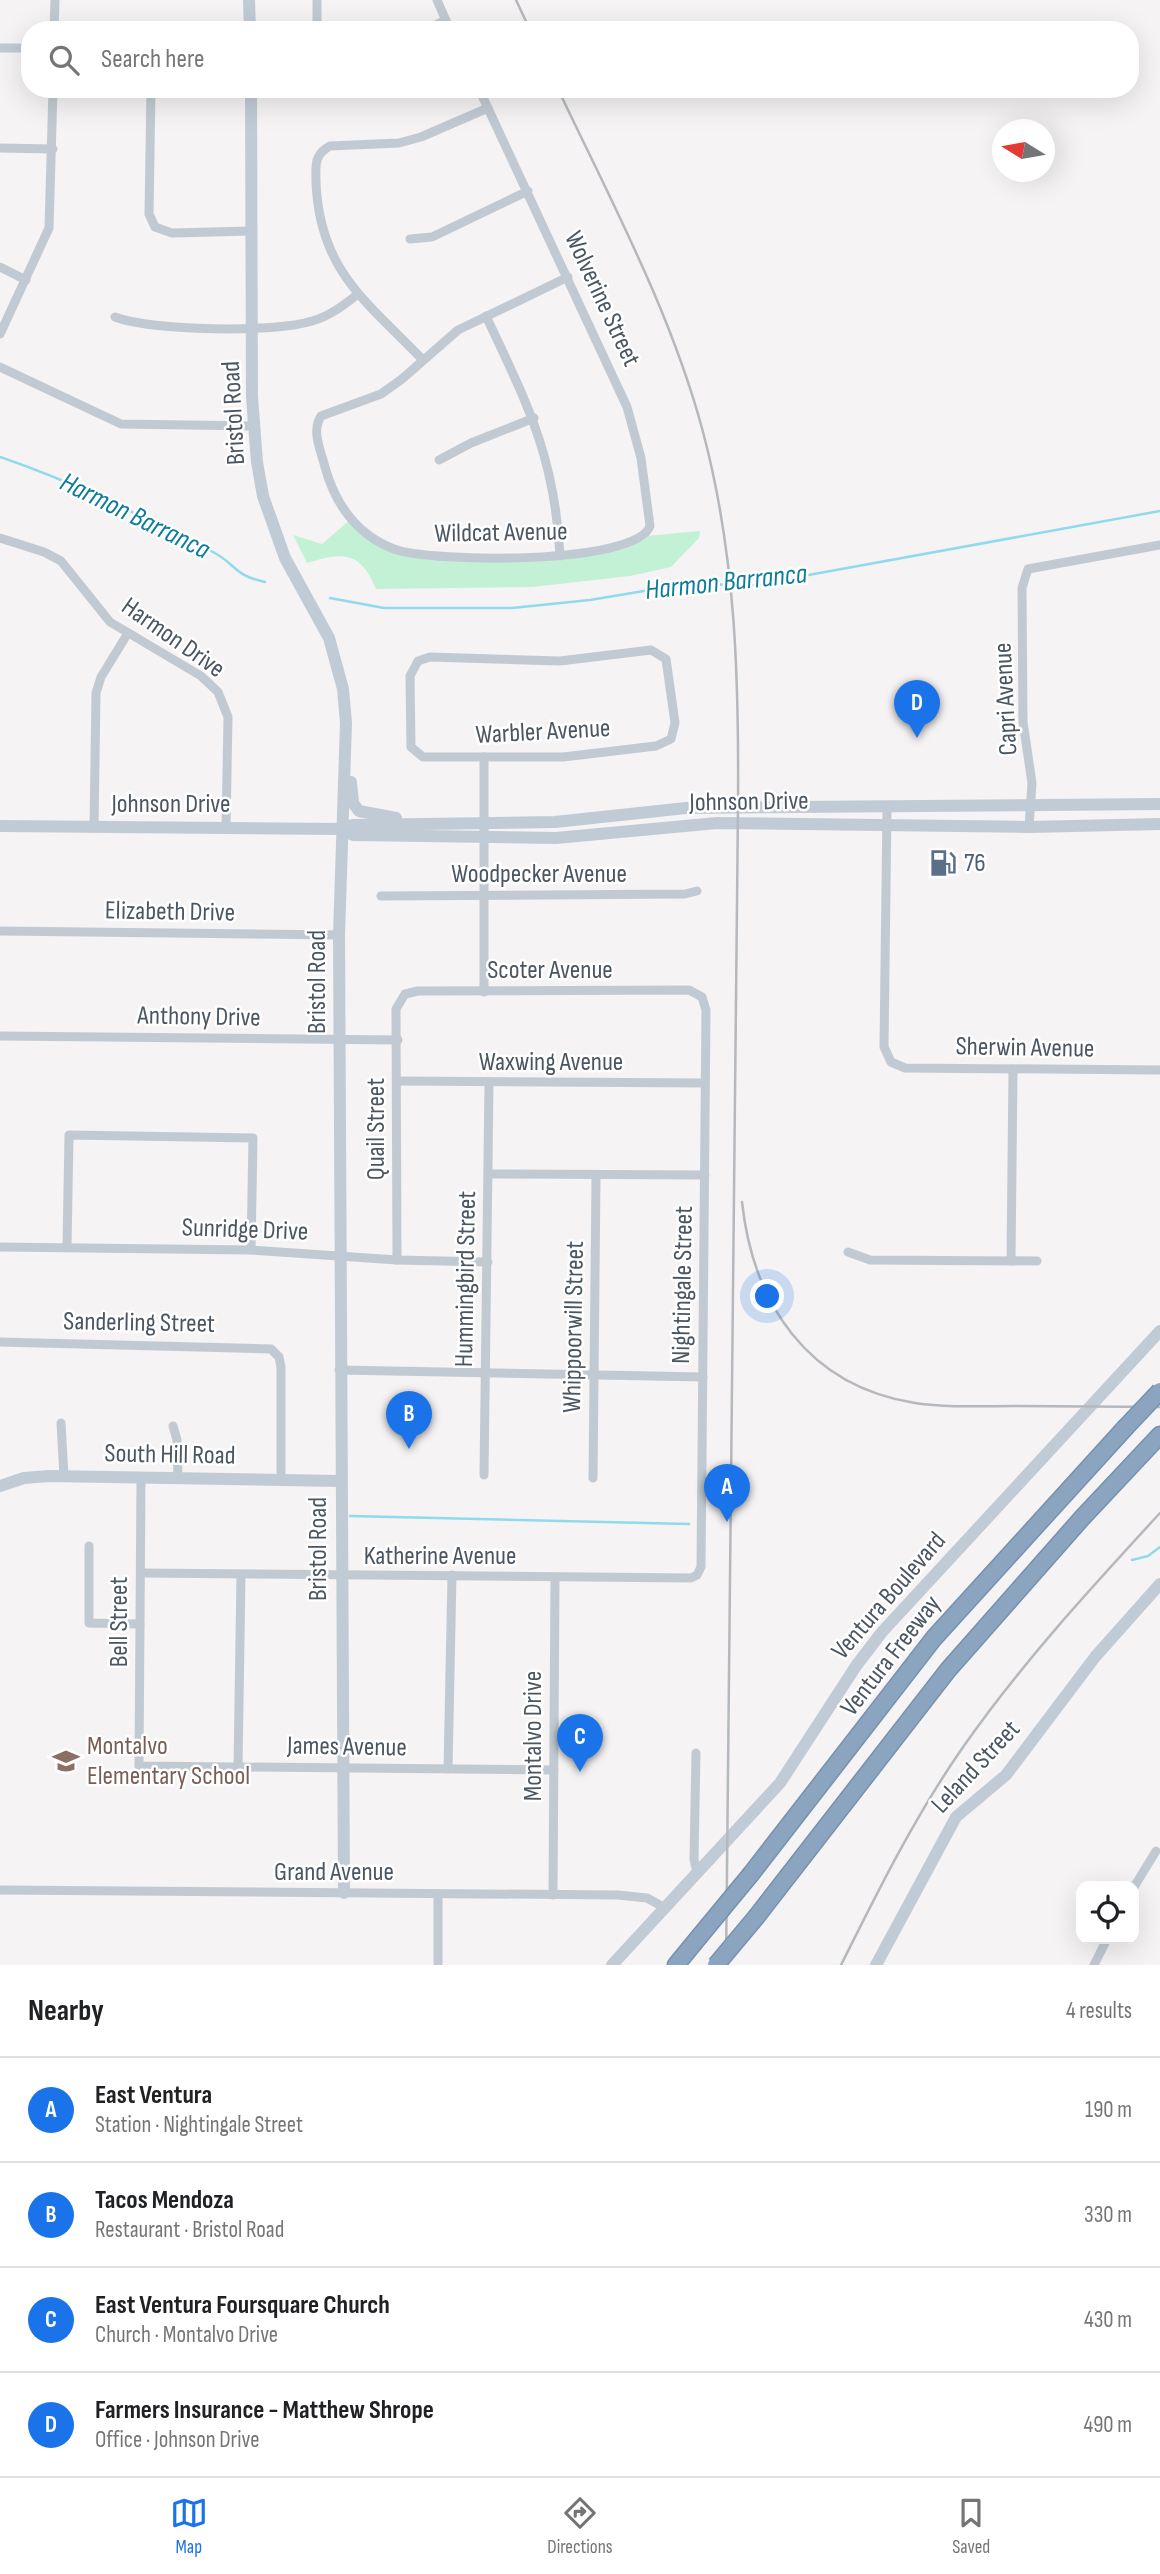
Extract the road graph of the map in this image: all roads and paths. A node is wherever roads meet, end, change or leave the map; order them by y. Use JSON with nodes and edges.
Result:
{"nodes":[{"id":1,"x":55,"y":0,"type":"edge"},
{"id":2,"x":249,"y":0,"type":"edge"},
{"id":3,"x":317,"y":0,"type":"edge"},
{"id":4,"x":437,"y":0,"type":"edge"},
{"id":5,"x":446,"y":20,"type":"edge"},
{"id":6,"x":54,"y":21,"type":"edge"},
{"id":7,"x":250,"y":21,"type":"edge"},
{"id":8,"x":317,"y":21,"type":"edge"},
{"id":9,"x":0,"y":48,"type":"edge"},
{"id":10,"x":21,"y":48,"type":"edge"},
{"id":11,"x":53,"y":98,"type":"edge"},
{"id":12,"x":151,"y":98,"type":"edge"},
{"id":13,"x":251,"y":98,"type":"edge"},
{"id":14,"x":483,"y":98,"type":"edge"},
{"id":15,"x":488,"y":108,"type":"junction"},
{"id":16,"x":0,"y":148,"type":"edge"},
{"id":17,"x":53,"y":149,"type":"junction"},
{"id":18,"x":528,"y":191,"type":"junction"},
{"id":19,"x":252,"y":231,"type":"junction"},
{"id":20,"x":410,"y":239,"type":"dead end"},
{"id":21,"x":0,"y":267,"type":"edge"},
{"id":22,"x":568,"y":277,"type":"junction"},
{"id":23,"x":26,"y":280,"type":"junction"},
{"id":24,"x":358,"y":294,"type":"junction"},
{"id":25,"x":485,"y":316,"type":"junction"},
{"id":26,"x":115,"y":317,"type":"dead end"},
{"id":27,"x":253,"y":327,"type":"junction"},
{"id":28,"x":0,"y":334,"type":"edge"},
{"id":29,"x":423,"y":360,"type":"junction"},
{"id":30,"x":0,"y":367,"type":"edge"},
{"id":31,"x":534,"y":418,"type":"junction"},
{"id":32,"x":253,"y":426,"type":"junction"},
{"id":33,"x":439,"y":460,"type":"dead end"},
{"id":34,"x":645,"y":536,"type":"joint"},
{"id":35,"x":0,"y":538,"type":"edge"},
{"id":36,"x":1160,"y":545,"type":"edge"},
{"id":37,"x":559,"y":556,"type":"junction"},
{"id":38,"x":128,"y":633,"type":"junction"},
{"id":39,"x":346,"y":723,"type":"junction"},
{"id":40,"x":484,"y":757,"type":"junction"},
{"id":41,"x":1160,"y":804,"type":"edge"},
{"id":42,"x":887,"y":807,"type":"junction"},
{"id":43,"x":1030,"y":807,"type":"junction"},
{"id":44,"x":433,"y":822,"type":"junction"},
{"id":45,"x":484,"y":822,"type":"junction"},
{"id":46,"x":1157,"y":823,"type":"edge"},
{"id":47,"x":887,"y":824,"type":"junction"},
{"id":48,"x":0,"y":826,"type":"edge"},
{"id":49,"x":94,"y":827,"type":"junction"},
{"id":50,"x":226,"y":827,"type":"junction"},
{"id":51,"x":1029,"y":827,"type":"junction"},
{"id":52,"x":341,"y":829,"type":"junction"},
{"id":53,"x":484,"y":836,"type":"junction"},
{"id":54,"x":697,"y":891,"type":"dead end"},
{"id":55,"x":484,"y":894,"type":"junction"},
{"id":56,"x":381,"y":896,"type":"dead end"},
{"id":57,"x":0,"y":931,"type":"edge"},
{"id":58,"x":340,"y":935,"type":"junction"},
{"id":59,"x":484,"y":992,"type":"junction"},
{"id":60,"x":702,"y":997,"type":"joint"},
{"id":61,"x":400,"y":999,"type":"joint"},
{"id":62,"x":0,"y":1036,"type":"edge"},
{"id":63,"x":339,"y":1040,"type":"junction"},
{"id":64,"x":398,"y":1040,"type":"junction"},
{"id":65,"x":1013,"y":1069,"type":"junction"},
{"id":66,"x":1160,"y":1070,"type":"edge"},
{"id":67,"x":397,"y":1081,"type":"junction"},
{"id":68,"x":705,"y":1083,"type":"junction"},
{"id":69,"x":489,"y":1084,"type":"junction"},
{"id":70,"x":489,"y":1174,"type":"junction"},
{"id":71,"x":705,"y":1175,"type":"junction"},
{"id":72,"x":596,"y":1177,"type":"junction"},
{"id":73,"x":67,"y":1246,"type":"junction"},
{"id":74,"x":0,"y":1247,"type":"edge"},
{"id":75,"x":251,"y":1250,"type":"junction"},
{"id":76,"x":848,"y":1252,"type":"dead end"},
{"id":77,"x":339,"y":1255,"type":"junction"},
{"id":78,"x":397,"y":1260,"type":"junction"},
{"id":79,"x":1011,"y":1261,"type":"junction"},
{"id":80,"x":1037,"y":1261,"type":"dead end"},
{"id":81,"x":488,"y":1262,"type":"junction"},
{"id":82,"x":1160,"y":1331,"type":"edge"},
{"id":83,"x":0,"y":1342,"type":"edge"},
{"id":84,"x":339,"y":1370,"type":"junction"},
{"id":85,"x":485,"y":1373,"type":"junction"},
{"id":86,"x":594,"y":1375,"type":"junction"},
{"id":87,"x":703,"y":1377,"type":"junction"},
{"id":88,"x":1160,"y":1391,"type":"edge"},
{"id":89,"x":61,"y":1423,"type":"dead end"},
{"id":90,"x":173,"y":1426,"type":"dead end"},
{"id":91,"x":1160,"y":1435,"type":"edge"},
{"id":92,"x":484,"y":1475,"type":"dead end"},
{"id":93,"x":64,"y":1476,"type":"junction"},
{"id":94,"x":141,"y":1478,"type":"junction"},
{"id":95,"x":177,"y":1478,"type":"junction"},
{"id":96,"x":593,"y":1478,"type":"dead end"},
{"id":97,"x":281,"y":1479,"type":"junction"},
{"id":98,"x":340,"y":1481,"type":"junction"},
{"id":99,"x":0,"y":1486,"type":"edge"},
{"id":100,"x":89,"y":1546,"type":"dead end"},
{"id":101,"x":141,"y":1573,"type":"junction"},
{"id":102,"x":452,"y":1575,"type":"junction"},
{"id":103,"x":698,"y":1575,"type":"joint"},
{"id":104,"x":241,"y":1576,"type":"junction"},
{"id":105,"x":341,"y":1577,"type":"junction"},
{"id":106,"x":555,"y":1578,"type":"junction"},
{"id":107,"x":1160,"y":1584,"type":"edge"},
{"id":108,"x":140,"y":1624,"type":"junction"},
{"id":109,"x":696,"y":1753,"type":"dead end"},
{"id":110,"x":139,"y":1766,"type":"joint"},
{"id":111,"x":238,"y":1767,"type":"junction"},
{"id":112,"x":343,"y":1769,"type":"junction"},
{"id":113,"x":448,"y":1769,"type":"junction"},
{"id":114,"x":554,"y":1770,"type":"junction"},
{"id":115,"x":1156,"y":1850,"type":"dead end"},
{"id":116,"x":697,"y":1873,"type":"junction"},
{"id":117,"x":1138,"y":1881,"type":"edge"},
{"id":118,"x":0,"y":1890,"type":"edge"},
{"id":119,"x":344,"y":1893,"type":"junction"},
{"id":120,"x":438,"y":1894,"type":"junction"},
{"id":121,"x":553,"y":1895,"type":"junction"},
{"id":122,"x":665,"y":1908,"type":"junction"},
{"id":123,"x":1104,"y":1944,"type":"edge"},
{"id":124,"x":438,"y":1965,"type":"edge"},
{"id":125,"x":612,"y":1965,"type":"edge"},
{"id":126,"x":676,"y":1965,"type":"edge"},
{"id":127,"x":716,"y":1965,"type":"edge"},
{"id":128,"x":876,"y":1965,"type":"edge"},
{"id":129,"x":1094,"y":1965,"type":"edge"}],
"edges":[{"from":1,"to":6,"type":"street"},
{"from":2,"to":7,"type":"street"},
{"from":3,"to":8,"type":"street"},
{"from":4,"to":5,"type":"street"},
{"from":9,"to":10,"type":"street"},
{"from":11,"to":17,"type":"street"},
{"from":12,"to":19,"type":"street"},
{"from":13,"to":19,"type":"street","name":"Bristol Road"},
{"from":14,"to":15,"type":"street","name":"Wolverine Street"},
{"from":15,"to":18,"type":"street","name":"Wolverine Street"},
{"from":15,"to":24,"type":"street"},
{"from":16,"to":17,"type":"street"},
{"from":17,"to":23,"type":"street"},
{"from":18,"to":20,"type":"street"},
{"from":18,"to":22,"type":"street","name":"Wolverine Street"},
{"from":19,"to":27,"type":"street","name":"Bristol Road"},
{"from":21,"to":23,"type":"street"},
{"from":22,"to":25,"type":"street"},
{"from":22,"to":34,"type":"street","name":"Wolverine Street"},
{"from":23,"to":28,"type":"street"},
{"from":24,"to":27,"type":"street"},
{"from":24,"to":29,"type":"street"},
{"from":25,"to":29,"type":"street"},
{"from":25,"to":31,"type":"street"},
{"from":26,"to":27,"type":"street"},
{"from":27,"to":32,"type":"street","name":"Bristol Road"},
{"from":29,"to":37,"type":"street","name":"Wildcat Avenue"},
{"from":30,"to":32,"type":"street"},
{"from":31,"to":33,"type":"street"},
{"from":31,"to":37,"type":"street"},
{"from":32,"to":39,"type":"street","name":"Bristol Road"},
{"from":34,"to":37,"type":"street","name":"Wildcat Avenue"},
{"from":35,"to":38,"type":"street","name":"Harmon Drive"},
{"from":36,"to":43,"type":"street","name":"Capri Avenue"},
{"from":38,"to":49,"type":"street"},
{"from":38,"to":50,"type":"street","name":"Harmon Drive"},
{"from":39,"to":44,"type":"street"},
{"from":39,"to":52,"type":"street","name":"Bristol Road"},
{"from":40,"to":40,"type":"street","name":"Warbler Avenue"},
{"from":40,"to":45,"type":"street"},
{"from":41,"to":43,"type":"street","name":"Johnson Drive"},
{"from":42,"to":43,"type":"street","name":"Johnson Drive"},
{"from":42,"to":45,"type":"street","name":"Johnson Drive"},
{"from":42,"to":47,"type":"street"},
{"from":43,"to":51,"type":"street","name":"Capri Avenue"},
{"from":44,"to":45,"type":"street","name":"Johnson Drive"},
{"from":44,"to":52,"type":"street","name":"Johnson Drive"},
{"from":45,"to":53,"type":"street"},
{"from":46,"to":51,"type":"street","name":"Johnson Drive"},
{"from":47,"to":51,"type":"street","name":"Johnson Drive"},
{"from":47,"to":53,"type":"street","name":"Johnson Drive"},
{"from":47,"to":65,"type":"street","name":"Sherwin Avenue"},
{"from":48,"to":49,"type":"street","name":"Johnson Drive"},
{"from":49,"to":50,"type":"street","name":"Johnson Drive"},
{"from":50,"to":52,"type":"street","name":"Johnson Drive"},
{"from":52,"to":53,"type":"street","name":"Johnson Drive"},
{"from":52,"to":58,"type":"street","name":"Bristol Road"},
{"from":53,"to":55,"type":"street"},
{"from":54,"to":55,"type":"street","name":"Woodpecker Avenue"},
{"from":55,"to":56,"type":"street","name":"Woodpecker Avenue"},
{"from":55,"to":59,"type":"street"},
{"from":57,"to":58,"type":"street","name":"Elizabeth Drive"},
{"from":58,"to":63,"type":"street","name":"Bristol Road"},
{"from":59,"to":60,"type":"street","name":"Scoter Avenue"},
{"from":59,"to":61,"type":"street","name":"Scoter Avenue"},
{"from":60,"to":68,"type":"street","name":"Nightingale Street"},
{"from":61,"to":64,"type":"street","name":"Quail Street"},
{"from":62,"to":63,"type":"street","name":"Anthony Drive"},
{"from":63,"to":64,"type":"street","name":"Anthony Drive"},
{"from":63,"to":77,"type":"street","name":"Bristol Road"},
{"from":64,"to":67,"type":"street","name":"Quail Street"},
{"from":65,"to":66,"type":"street","name":"Sherwin Avenue"},
{"from":65,"to":79,"type":"street"},
{"from":67,"to":69,"type":"street","name":"Waxwing Avenue"},
{"from":67,"to":78,"type":"street","name":"Quail Street"},
{"from":68,"to":69,"type":"street","name":"Waxwing Avenue"},
{"from":68,"to":71,"type":"street","name":"Nightingale Street"},
{"from":69,"to":70,"type":"street","name":"Hummingbird Street"},
{"from":70,"to":72,"type":"street"},
{"from":70,"to":81,"type":"street","name":"Hummingbird Street"},
{"from":71,"to":72,"type":"street"},
{"from":71,"to":87,"type":"street","name":"Nightingale Street"},
{"from":72,"to":86,"type":"street","name":"Whippoorwill Street"},
{"from":73,"to":74,"type":"street","name":"Sunridge Drive"},
{"from":73,"to":75,"type":"street","name":"Sunridge Drive"},
{"from":73,"to":75,"type":"street"},
{"from":75,"to":77,"type":"street","name":"Sunridge Drive"},
{"from":76,"to":79,"type":"street"},
{"from":77,"to":78,"type":"street","name":"Sunridge Drive"},
{"from":77,"to":84,"type":"street","name":"Bristol Road"},
{"from":78,"to":81,"type":"street","name":"Sunridge Drive"},
{"from":79,"to":80,"type":"street"},
{"from":81,"to":85,"type":"street","name":"Hummingbird Street"},
{"from":82,"to":116,"type":"street","name":"Ventura Boulevard"},
{"from":83,"to":97,"type":"street","name":"Sanderling Street"},
{"from":84,"to":85,"type":"street"},
{"from":84,"to":98,"type":"street","name":"Bristol Road"},
{"from":85,"to":86,"type":"street"},
{"from":85,"to":92,"type":"street","name":"Hummingbird Street"},
{"from":86,"to":87,"type":"street"},
{"from":86,"to":96,"type":"street","name":"Whippoorwill Street"},
{"from":87,"to":103,"type":"street","name":"Nightingale Street"},
{"from":88,"to":126,"type":"highway","name":"Ventura Freeway","bridge":true},
{"from":89,"to":93,"type":"street"},
{"from":90,"to":95,"type":"street"},
{"from":91,"to":127,"type":"highway","name":"Ventura Freeway","bridge":true},
{"from":93,"to":94,"type":"street","name":"South Hill Road"},
{"from":93,"to":99,"type":"street","name":"South Hill Road"},
{"from":94,"to":95,"type":"street","name":"South Hill Road"},
{"from":94,"to":101,"type":"street","name":"Bell Street"},
{"from":95,"to":97,"type":"street","name":"South Hill Road"},
{"from":97,"to":98,"type":"street","name":"South Hill Road"},
{"from":98,"to":105,"type":"street","name":"Bristol Road"},
{"from":100,"to":108,"type":"street"},
{"from":101,"to":104,"type":"street","name":"Katherine Avenue"},
{"from":101,"to":108,"type":"street","name":"Bell Street"},
{"from":102,"to":105,"type":"street","name":"Katherine Avenue"},
{"from":102,"to":106,"type":"street","name":"Katherine Avenue"},
{"from":102,"to":113,"type":"street"},
{"from":103,"to":106,"type":"street","name":"Katherine Avenue"},
{"from":104,"to":105,"type":"street","name":"Katherine Avenue"},
{"from":104,"to":111,"type":"street"},
{"from":105,"to":112,"type":"street","name":"Bristol Road"},
{"from":106,"to":114,"type":"street","name":"Montalvo Drive"},
{"from":107,"to":128,"type":"street","name":"Leland Street"},
{"from":108,"to":110,"type":"street","name":"Bell Street"},
{"from":109,"to":116,"type":"street"},
{"from":110,"to":111,"type":"street","name":"James Avenue"},
{"from":111,"to":112,"type":"street","name":"James Avenue"},
{"from":112,"to":113,"type":"street","name":"James Avenue"},
{"from":112,"to":119,"type":"street","name":"Bristol Road"},
{"from":113,"to":114,"type":"street","name":"James Avenue"},
{"from":114,"to":121,"type":"street","name":"Montalvo Drive"},
{"from":115,"to":117,"type":"street"},
{"from":116,"to":122,"type":"street","name":"Ventura Boulevard"},
{"from":118,"to":119,"type":"street","name":"Grand Avenue"},
{"from":119,"to":120,"type":"street","name":"Grand Avenue"},
{"from":120,"to":121,"type":"street","name":"Grand Avenue"},
{"from":120,"to":124,"type":"street"},
{"from":121,"to":122,"type":"street","name":"Grand Avenue"},
{"from":122,"to":125,"type":"street","name":"Ventura Boulevard"},
{"from":123,"to":129,"type":"street"}]}
